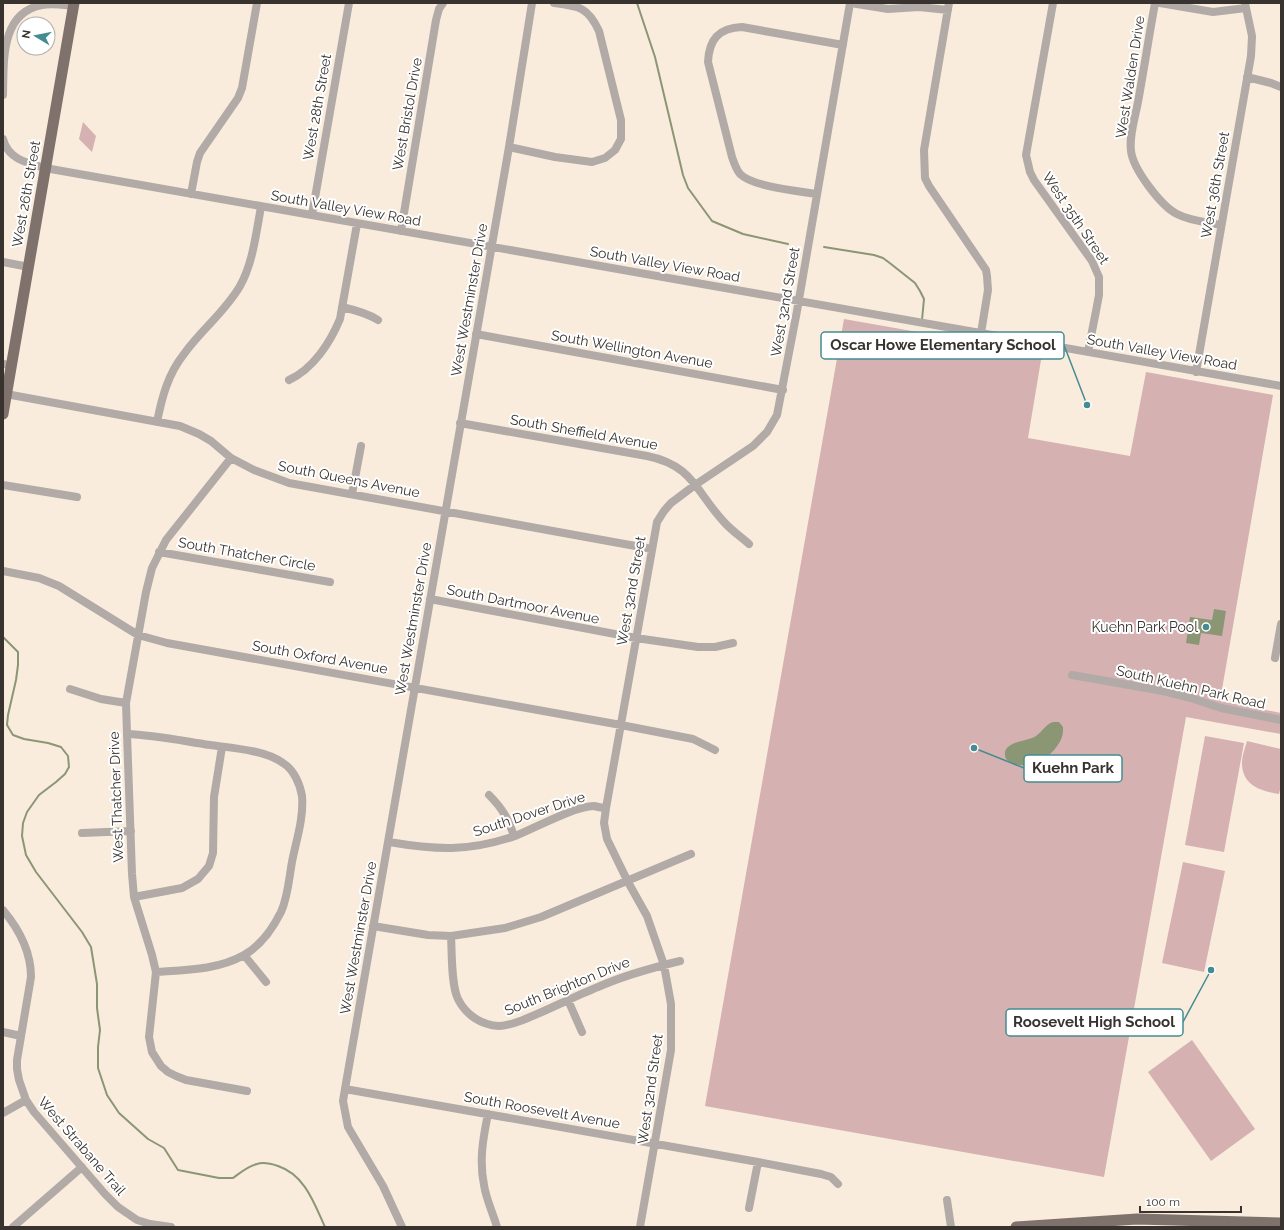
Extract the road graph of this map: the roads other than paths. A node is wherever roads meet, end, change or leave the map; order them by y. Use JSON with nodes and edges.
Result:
{"nodes":[{"id":1,"x":257,"y":3,"type":"edge"},
{"id":2,"x":349,"y":3,"type":"edge"},
{"id":3,"x":443,"y":3,"type":"edge"},
{"id":4,"x":532,"y":3,"type":"edge"},
{"id":5,"x":554,"y":3,"type":"edge"},
{"id":6,"x":850,"y":3,"type":"edge"},
{"id":7,"x":1053,"y":3,"type":"edge"},
{"id":8,"x":1155,"y":3,"type":"edge"},
{"id":9,"x":1160,"y":3,"type":"edge"},
{"id":10,"x":73,"y":4,"type":"edge"},
{"id":11,"x":948,"y":6,"type":"edge"},
{"id":12,"x":1245,"y":6,"type":"edge"},
{"id":13,"x":842,"y":45,"type":"junction"},
{"id":14,"x":1247,"y":77,"type":"junction"},
{"id":15,"x":1281,"y":87,"type":"edge"},
{"id":16,"x":3,"y":95,"type":"edge"},
{"id":17,"x":3,"y":139,"type":"edge"},
{"id":18,"x":509,"y":147,"type":"junction"},
{"id":19,"x":45,"y":168,"type":"junction"},
{"id":20,"x":191,"y":194,"type":"junction"},
{"id":21,"x":817,"y":194,"type":"junction"},
{"id":22,"x":260,"y":207,"type":"junction"},
{"id":23,"x":312,"y":215,"type":"junction"},
{"id":24,"x":357,"y":224,"type":"junction"},
{"id":25,"x":1221,"y":225,"type":"junction"},
{"id":26,"x":401,"y":231,"type":"junction"},
{"id":27,"x":491,"y":247,"type":"junction"},
{"id":28,"x":3,"y":262,"type":"edge"},
{"id":29,"x":29,"y":267,"type":"junction"},
{"id":30,"x":799,"y":301,"type":"junction"},
{"id":31,"x":342,"y":307,"type":"junction"},
{"id":32,"x":378,"y":320,"type":"dead end"},
{"id":33,"x":981,"y":333,"type":"junction"},
{"id":34,"x":476,"y":334,"type":"junction"},
{"id":35,"x":1088,"y":352,"type":"junction"},
{"id":36,"x":7,"y":365,"type":"edge"},
{"id":37,"x":1196,"y":372,"type":"junction"},
{"id":38,"x":289,"y":380,"type":"dead end"},
{"id":39,"x":1281,"y":386,"type":"edge"},
{"id":40,"x":783,"y":390,"type":"junction"},
{"id":41,"x":6,"y":394,"type":"junction"},
{"id":42,"x":3,"y":414,"type":"edge"},
{"id":43,"x":157,"y":422,"type":"junction"},
{"id":44,"x":460,"y":423,"type":"junction"},
{"id":45,"x":361,"y":446,"type":"dead end"},
{"id":46,"x":231,"y":458,"type":"junction"},
{"id":47,"x":3,"y":485,"type":"edge"},
{"id":48,"x":695,"y":485,"type":"junction"},
{"id":49,"x":352,"y":494,"type":"junction"},
{"id":50,"x":76,"y":496,"type":"dead end"},
{"id":51,"x":444,"y":511,"type":"junction"},
{"id":52,"x":749,"y":544,"type":"dead end"},
{"id":53,"x":652,"y":549,"type":"junction"},
{"id":54,"x":159,"y":552,"type":"junction"},
{"id":55,"x":3,"y":571,"type":"edge"},
{"id":56,"x":330,"y":582,"type":"dead end"},
{"id":57,"x":430,"y":599,"type":"junction"},
{"id":58,"x":1281,"y":624,"type":"edge"},
{"id":59,"x":138,"y":635,"type":"junction"},
{"id":60,"x":636,"y":638,"type":"junction"},
{"id":61,"x":733,"y":643,"type":"dead end"},
{"id":62,"x":1275,"y":658,"type":"dead end"},
{"id":63,"x":1072,"y":675,"type":"dead end"},
{"id":64,"x":414,"y":687,"type":"junction"},
{"id":65,"x":70,"y":689,"type":"dead end"},
{"id":66,"x":126,"y":703,"type":"junction"},
{"id":67,"x":1281,"y":720,"type":"edge"},
{"id":68,"x":621,"y":725,"type":"junction"},
{"id":69,"x":127,"y":734,"type":"junction"},
{"id":70,"x":222,"y":747,"type":"junction"},
{"id":71,"x":715,"y":750,"type":"dead end"},
{"id":72,"x":489,"y":795,"type":"dead end"},
{"id":73,"x":606,"y":808,"type":"junction"},
{"id":74,"x":130,"y":830,"type":"junction"},
{"id":75,"x":82,"y":833,"type":"dead end"},
{"id":76,"x":514,"y":836,"type":"junction"},
{"id":77,"x":389,"y":842,"type":"junction"},
{"id":78,"x":691,"y":854,"type":"dead end"},
{"id":79,"x":628,"y":882,"type":"junction"},
{"id":80,"x":134,"y":898,"type":"junction"},
{"id":81,"x":3,"y":910,"type":"edge"},
{"id":82,"x":373,"y":926,"type":"junction"},
{"id":83,"x":451,"y":936,"type":"junction"},
{"id":84,"x":244,"y":955,"type":"junction"},
{"id":85,"x":680,"y":962,"type":"dead end"},
{"id":86,"x":664,"y":965,"type":"junction"},
{"id":87,"x":156,"y":972,"type":"junction"},
{"id":88,"x":266,"y":982,"type":"dead end"},
{"id":89,"x":568,"y":1000,"type":"junction"},
{"id":90,"x":3,"y":1032,"type":"edge"},
{"id":91,"x":582,"y":1032,"type":"dead end"},
{"id":92,"x":21,"y":1036,"type":"junction"},
{"id":93,"x":345,"y":1089,"type":"junction"},
{"id":94,"x":247,"y":1091,"type":"dead end"},
{"id":95,"x":26,"y":1100,"type":"junction"},
{"id":96,"x":3,"y":1113,"type":"edge"},
{"id":97,"x":488,"y":1114,"type":"junction"},
{"id":98,"x":656,"y":1143,"type":"junction"},
{"id":99,"x":758,"y":1162,"type":"junction"},
{"id":100,"x":82,"y":1167,"type":"junction"},
{"id":101,"x":838,"y":1184,"type":"dead end"},
{"id":102,"x":947,"y":1200,"type":"dead end"},
{"id":103,"x":749,"y":1208,"type":"dead end"},
{"id":104,"x":1137,"y":1223,"type":"edge"},
{"id":105,"x":1281,"y":1223,"type":"edge"},
{"id":106,"x":13,"y":1227,"type":"edge"},
{"id":107,"x":171,"y":1227,"type":"edge"},
{"id":108,"x":402,"y":1227,"type":"edge"},
{"id":109,"x":497,"y":1227,"type":"edge"},
{"id":110,"x":640,"y":1227,"type":"edge"},
{"id":111,"x":951,"y":1227,"type":"edge"},
{"id":112,"x":1016,"y":1227,"type":"edge"}],
"edges":[{"from":1,"to":20,"type":"street"},
{"from":2,"to":23,"type":"street","name":"West 28th Street"},
{"from":3,"to":26,"type":"street","name":"West Bristol Drive"},
{"from":4,"to":18,"type":"street","name":"West Westminster Drive"},
{"from":5,"to":18,"type":"street"},
{"from":6,"to":11,"type":"street"},
{"from":6,"to":13,"type":"street","name":"West 32nd Street"},
{"from":7,"to":35,"type":"street","name":"West 35th Street"},
{"from":8,"to":25,"type":"street","name":"West Walden Drive"},
{"from":9,"to":12,"type":"street"},
{"from":10,"to":16,"type":"street"},
{"from":10,"to":19,"type":"main road","name":"West 26th Street"},
{"from":11,"to":33,"type":"street"},
{"from":12,"to":14,"type":"street","name":"West 36th Street"},
{"from":13,"to":21,"type":"street","name":"West 32nd Street"},
{"from":13,"to":21,"type":"street"},
{"from":14,"to":15,"type":"street"},
{"from":14,"to":25,"type":"street","name":"West 36th Street"},
{"from":17,"to":19,"type":"street","name":"South Valley View Road"},
{"from":18,"to":27,"type":"street","name":"West Westminster Drive"},
{"from":19,"to":20,"type":"street","name":"South Valley View Road"},
{"from":19,"to":29,"type":"main road","name":"West 26th Street"},
{"from":20,"to":22,"type":"street","name":"South Valley View Road"},
{"from":21,"to":30,"type":"street","name":"West 32nd Street"},
{"from":22,"to":23,"type":"street","name":"South Valley View Road"},
{"from":22,"to":43,"type":"street"},
{"from":23,"to":24,"type":"street","name":"South Valley View Road"},
{"from":24,"to":26,"type":"street","name":"South Valley View Road"},
{"from":24,"to":31,"type":"street"},
{"from":25,"to":37,"type":"street","name":"West 36th Street"},
{"from":26,"to":27,"type":"street","name":"South Valley View Road"},
{"from":27,"to":30,"type":"street","name":"South Valley View Road"},
{"from":27,"to":34,"type":"street","name":"West Westminster Drive"},
{"from":28,"to":29,"type":"street"},
{"from":29,"to":36,"type":"main road","name":"West 26th Street"},
{"from":30,"to":33,"type":"street","name":"South Valley View Road"},
{"from":30,"to":40,"type":"street","name":"West 32nd Street"},
{"from":31,"to":32,"type":"street"},
{"from":31,"to":38,"type":"street"},
{"from":33,"to":35,"type":"street","name":"South Valley View Road"},
{"from":34,"to":40,"type":"street","name":"South Wellington Avenue"},
{"from":34,"to":44,"type":"street","name":"West Westminster Drive"},
{"from":35,"to":37,"type":"street","name":"South Valley View Road"},
{"from":36,"to":41,"type":"main road","name":"West 26th Street"},
{"from":37,"to":39,"type":"street","name":"South Valley View Road"},
{"from":40,"to":48,"type":"street","name":"West 32nd Street"},
{"from":41,"to":42,"type":"main road","name":"West 26th Street"},
{"from":41,"to":43,"type":"street","name":"South Queens Avenue"},
{"from":43,"to":46,"type":"street","name":"South Queens Avenue"},
{"from":44,"to":48,"type":"street","name":"South Sheffield Avenue"},
{"from":44,"to":51,"type":"street","name":"West Westminster Drive"},
{"from":45,"to":49,"type":"street"},
{"from":46,"to":49,"type":"street","name":"South Queens Avenue"},
{"from":46,"to":54,"type":"street","name":"West Thatcher Drive"},
{"from":47,"to":50,"type":"street"},
{"from":48,"to":52,"type":"street","name":"South Sheffield Avenue"},
{"from":48,"to":53,"type":"street","name":"West 32nd Street"},
{"from":49,"to":51,"type":"street","name":"South Queens Avenue"},
{"from":51,"to":53,"type":"street","name":"South Queens Avenue"},
{"from":51,"to":57,"type":"street","name":"West Westminster Drive"},
{"from":53,"to":60,"type":"street","name":"West 32nd Street"},
{"from":54,"to":56,"type":"street","name":"South Thatcher Circle"},
{"from":54,"to":59,"type":"street","name":"West Thatcher Drive"},
{"from":55,"to":59,"type":"street","name":"South Oxford Avenue"},
{"from":57,"to":60,"type":"street","name":"South Dartmoor Avenue"},
{"from":57,"to":64,"type":"street","name":"West Westminster Drive"},
{"from":58,"to":62,"type":"street"},
{"from":59,"to":64,"type":"street","name":"South Oxford Avenue"},
{"from":59,"to":66,"type":"street","name":"West Thatcher Drive"},
{"from":60,"to":61,"type":"street","name":"South Dartmoor Avenue"},
{"from":60,"to":68,"type":"street","name":"West 32nd Street"},
{"from":63,"to":67,"type":"street","name":"South Kuehn Park Road"},
{"from":64,"to":68,"type":"street","name":"South Oxford Avenue"},
{"from":64,"to":77,"type":"street","name":"West Westminster Drive"},
{"from":65,"to":66,"type":"street"},
{"from":66,"to":69,"type":"street","name":"West Thatcher Drive"},
{"from":68,"to":71,"type":"street","name":"South Oxford Avenue"},
{"from":68,"to":73,"type":"street","name":"West 32nd Street"},
{"from":69,"to":70,"type":"street"},
{"from":69,"to":74,"type":"street","name":"West Thatcher Drive"},
{"from":70,"to":80,"type":"street"},
{"from":70,"to":84,"type":"street"},
{"from":72,"to":76,"type":"street"},
{"from":73,"to":76,"type":"street","name":"South Dover Drive"},
{"from":73,"to":79,"type":"street","name":"West 32nd Street"},
{"from":74,"to":75,"type":"street"},
{"from":74,"to":80,"type":"street","name":"West Thatcher Drive"},
{"from":76,"to":77,"type":"street","name":"South Dover Drive"},
{"from":77,"to":82,"type":"street","name":"West Westminster Drive"},
{"from":78,"to":79,"type":"street"},
{"from":79,"to":83,"type":"street"},
{"from":79,"to":86,"type":"street","name":"West 32nd Street"},
{"from":80,"to":87,"type":"street","name":"West Thatcher Drive"},
{"from":81,"to":92,"type":"street","name":"West Strabane Trail"},
{"from":82,"to":83,"type":"street"},
{"from":82,"to":93,"type":"street","name":"West Westminster Drive"},
{"from":83,"to":89,"type":"street","name":"South Brighton Drive"},
{"from":84,"to":87,"type":"street"},
{"from":84,"to":88,"type":"street"},
{"from":85,"to":86,"type":"street","name":"South Brighton Drive"},
{"from":86,"to":89,"type":"street","name":"South Brighton Drive"},
{"from":86,"to":98,"type":"street","name":"West 32nd Street"},
{"from":87,"to":94,"type":"street","name":"West Thatcher Drive"},
{"from":89,"to":91,"type":"street"},
{"from":90,"to":92,"type":"street"},
{"from":92,"to":95,"type":"street","name":"West Strabane Trail"},
{"from":93,"to":97,"type":"street","name":"South Roosevelt Avenue"},
{"from":93,"to":108,"type":"street","name":"West Westminster Drive"},
{"from":95,"to":96,"type":"street"},
{"from":95,"to":100,"type":"street","name":"West Strabane Trail"},
{"from":97,"to":98,"type":"street","name":"South Roosevelt Avenue"},
{"from":97,"to":109,"type":"street"},
{"from":98,"to":99,"type":"street","name":"South Roosevelt Avenue"},
{"from":98,"to":110,"type":"street","name":"West 32nd Street"},
{"from":99,"to":101,"type":"street","name":"South Roosevelt Avenue"},
{"from":99,"to":103,"type":"street"},
{"from":100,"to":106,"type":"street"},
{"from":100,"to":107,"type":"street","name":"West Strabane Trail"},
{"from":102,"to":111,"type":"street"},
{"from":104,"to":105,"type":"main road"},
{"from":104,"to":112,"type":"main road"}]}
